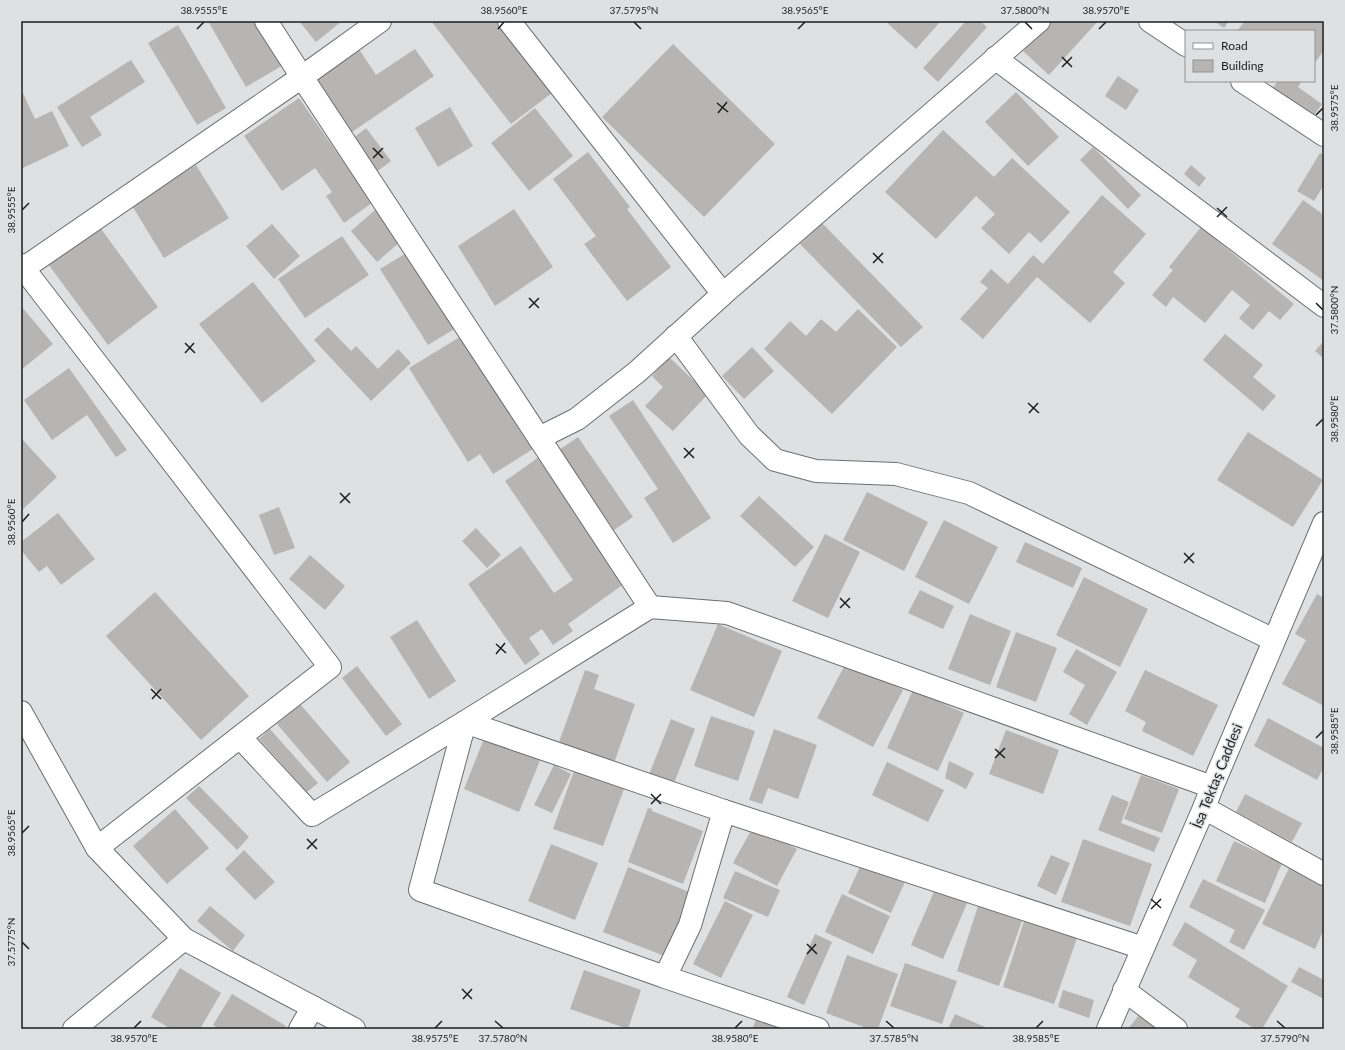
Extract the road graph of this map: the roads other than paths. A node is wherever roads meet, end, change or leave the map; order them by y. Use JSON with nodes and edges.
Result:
{"nodes":[{"id":1,"x":266,"y":21,"type":"edge"},
{"id":2,"x":380,"y":21,"type":"edge"},
{"id":3,"x":508,"y":21,"type":"edge"},
{"id":4,"x":1038,"y":21,"type":"edge"},
{"id":5,"x":1150,"y":21,"type":"edge"},
{"id":6,"x":1185,"y":44,"type":"edge"},
{"id":7,"x":995,"y":58,"type":"junction"},
{"id":8,"x":302,"y":77,"type":"junction"},
{"id":9,"x":1244,"y":82,"type":"edge"},
{"id":10,"x":1324,"y":135,"type":"edge"},
{"id":11,"x":22,"y":268,"type":"edge"},
{"id":12,"x":723,"y":294,"type":"junction"},
{"id":13,"x":1324,"y":306,"type":"edge"},
{"id":14,"x":676,"y":336,"type":"junction"},
{"id":15,"x":539,"y":438,"type":"junction"},
{"id":16,"x":1324,"y":523,"type":"edge"},
{"id":17,"x":650,"y":607,"type":"junction"},
{"id":18,"x":1274,"y":640,"type":"junction"},
{"id":19,"x":21,"y":712,"type":"edge"},
{"id":20,"x":465,"y":722,"type":"junction"},
{"id":21,"x":240,"y":737,"type":"junction"},
{"id":22,"x":1212,"y":787,"type":"junction"},
{"id":23,"x":1204,"y":808,"type":"junction"},
{"id":24,"x":724,"y":811,"type":"junction"},
{"id":25,"x":97,"y":848,"type":"junction"},
{"id":26,"x":1324,"y":874,"type":"edge"},
{"id":27,"x":184,"y":940,"type":"junction"},
{"id":28,"x":1143,"y":948,"type":"junction"},
{"id":29,"x":665,"y":977,"type":"junction"},
{"id":30,"x":1124,"y":990,"type":"junction"},
{"id":31,"x":313,"y":1007,"type":"junction"},
{"id":32,"x":74,"y":1029,"type":"edge"},
{"id":33,"x":300,"y":1029,"type":"edge"},
{"id":34,"x":354,"y":1029,"type":"edge"},
{"id":35,"x":818,"y":1029,"type":"edge"},
{"id":36,"x":1108,"y":1029,"type":"edge"},
{"id":37,"x":1176,"y":1029,"type":"edge"}],
"edges":[{"from":1,"to":8,"type":"street"},
{"from":2,"to":8,"type":"street"},
{"from":3,"to":12,"type":"street"},
{"from":4,"to":7,"type":"street"},
{"from":5,"to":6,"type":"street"},
{"from":7,"to":12,"type":"street"},
{"from":7,"to":13,"type":"street"},
{"from":8,"to":11,"type":"street"},
{"from":8,"to":15,"type":"street"},
{"from":9,"to":10,"type":"street"},
{"from":11,"to":21,"type":"street"},
{"from":12,"to":14,"type":"street"},
{"from":14,"to":15,"type":"street"},
{"from":14,"to":18,"type":"street"},
{"from":15,"to":17,"type":"street"},
{"from":16,"to":18,"type":"street","name":"İsa Tektaş Caddesi"},
{"from":17,"to":20,"type":"street"},
{"from":17,"to":22,"type":"street"},
{"from":18,"to":22,"type":"street","name":"İsa Tektaş Caddesi"},
{"from":19,"to":25,"type":"street"},
{"from":20,"to":21,"type":"street"},
{"from":20,"to":24,"type":"street"},
{"from":20,"to":29,"type":"street"},
{"from":21,"to":25,"type":"street"},
{"from":22,"to":23,"type":"street","name":"İsa Tektaş Caddesi"},
{"from":23,"to":26,"type":"street"},
{"from":23,"to":28,"type":"street","name":"İsa Tektaş Caddesi"},
{"from":24,"to":28,"type":"street"},
{"from":24,"to":29,"type":"street"},
{"from":25,"to":27,"type":"street"},
{"from":27,"to":31,"type":"street"},
{"from":27,"to":32,"type":"street"},
{"from":28,"to":30,"type":"street","name":"İsa Tektaş Caddesi"},
{"from":29,"to":35,"type":"street"},
{"from":30,"to":36,"type":"street","name":"İsa Tektaş Caddesi"},
{"from":30,"to":37,"type":"street"},
{"from":31,"to":33,"type":"street"},
{"from":31,"to":34,"type":"street"}]}
